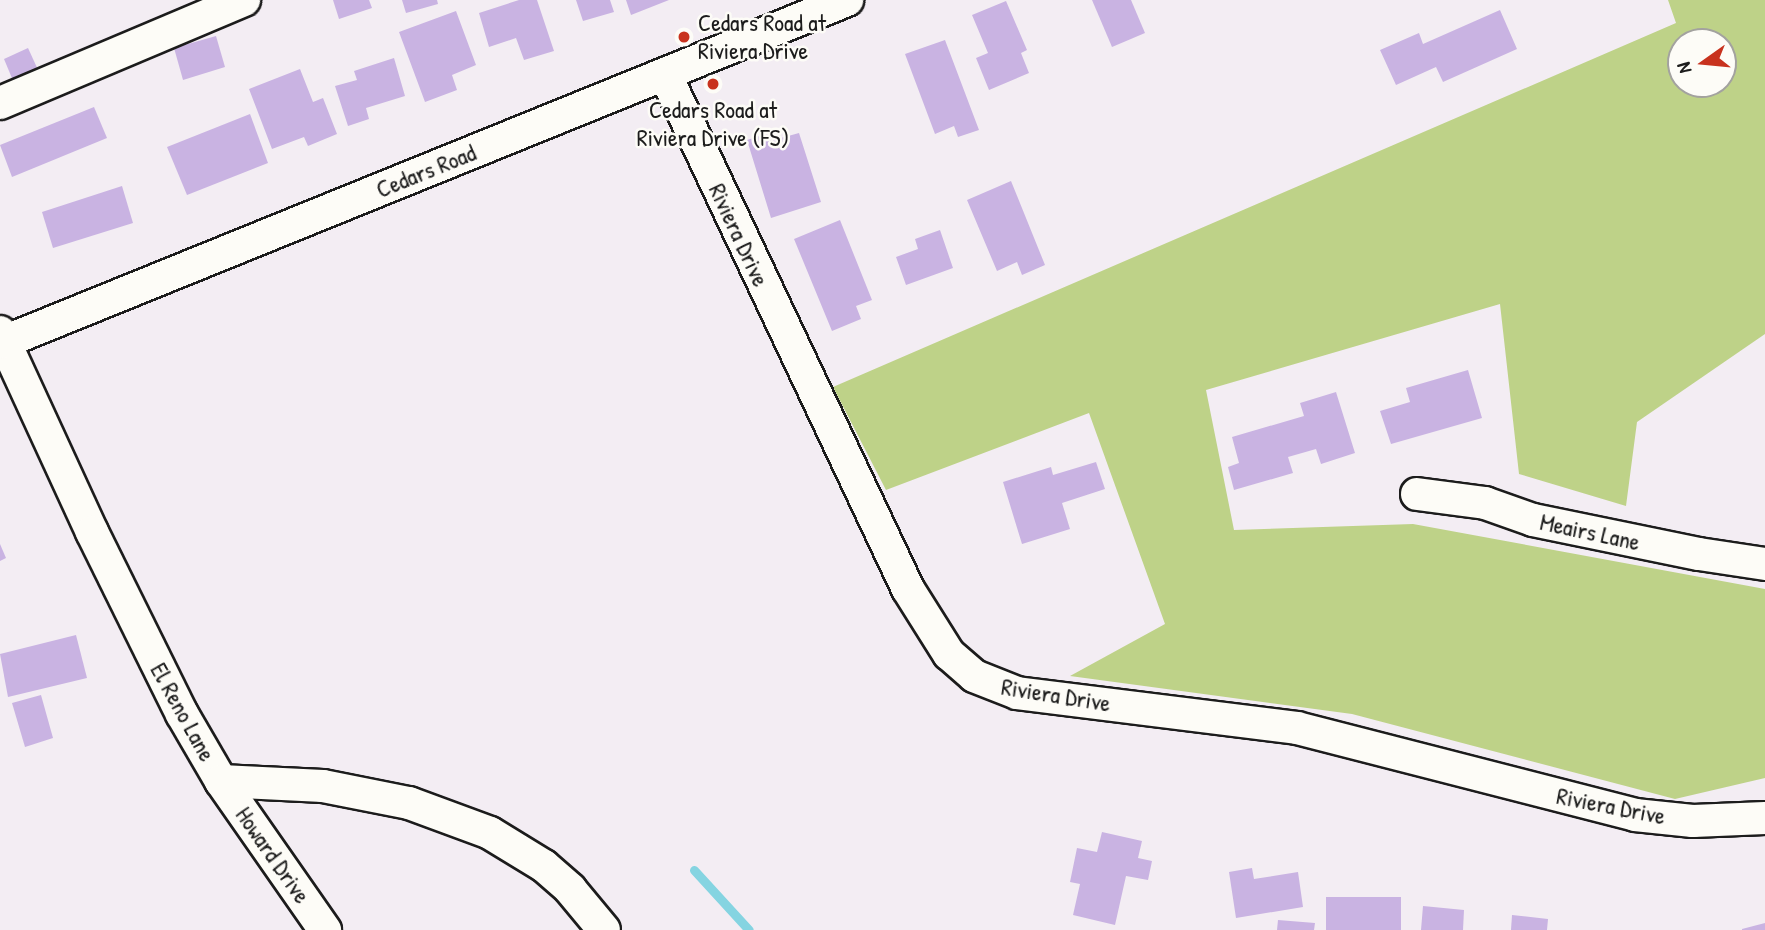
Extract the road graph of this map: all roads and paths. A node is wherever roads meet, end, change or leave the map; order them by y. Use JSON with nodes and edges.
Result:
{"nodes":[{"id":1,"x":244,"y":0,"type":"edge"},
{"id":2,"x":847,"y":0,"type":"edge"},
{"id":3,"x":665,"y":74,"type":"junction"},
{"id":4,"x":0,"y":103,"type":"edge"},
{"id":5,"x":2,"y":337,"type":"edge"},
{"id":6,"x":1417,"y":494,"type":"dead end"},
{"id":7,"x":1765,"y":564,"type":"edge"},
{"id":8,"x":221,"y":781,"type":"junction"},
{"id":9,"x":1765,"y":818,"type":"edge"},
{"id":10,"x":325,"y":930,"type":"edge"},
{"id":11,"x":604,"y":930,"type":"edge"}],
"edges":[{"from":1,"to":4,"type":"street"},
{"from":2,"to":3,"type":"street","name":"Cedars Road"},
{"from":3,"to":5,"type":"street","name":"Cedars Road"},
{"from":3,"to":9,"type":"street","name":"Riviera Drive"},
{"from":5,"to":8,"type":"street","name":"El Reno Lane"},
{"from":6,"to":7,"type":"street","name":"Meairs Lane"},
{"from":8,"to":10,"type":"street","name":"Howard Drive"},
{"from":8,"to":11,"type":"street","name":"El Reno Lane"}]}
